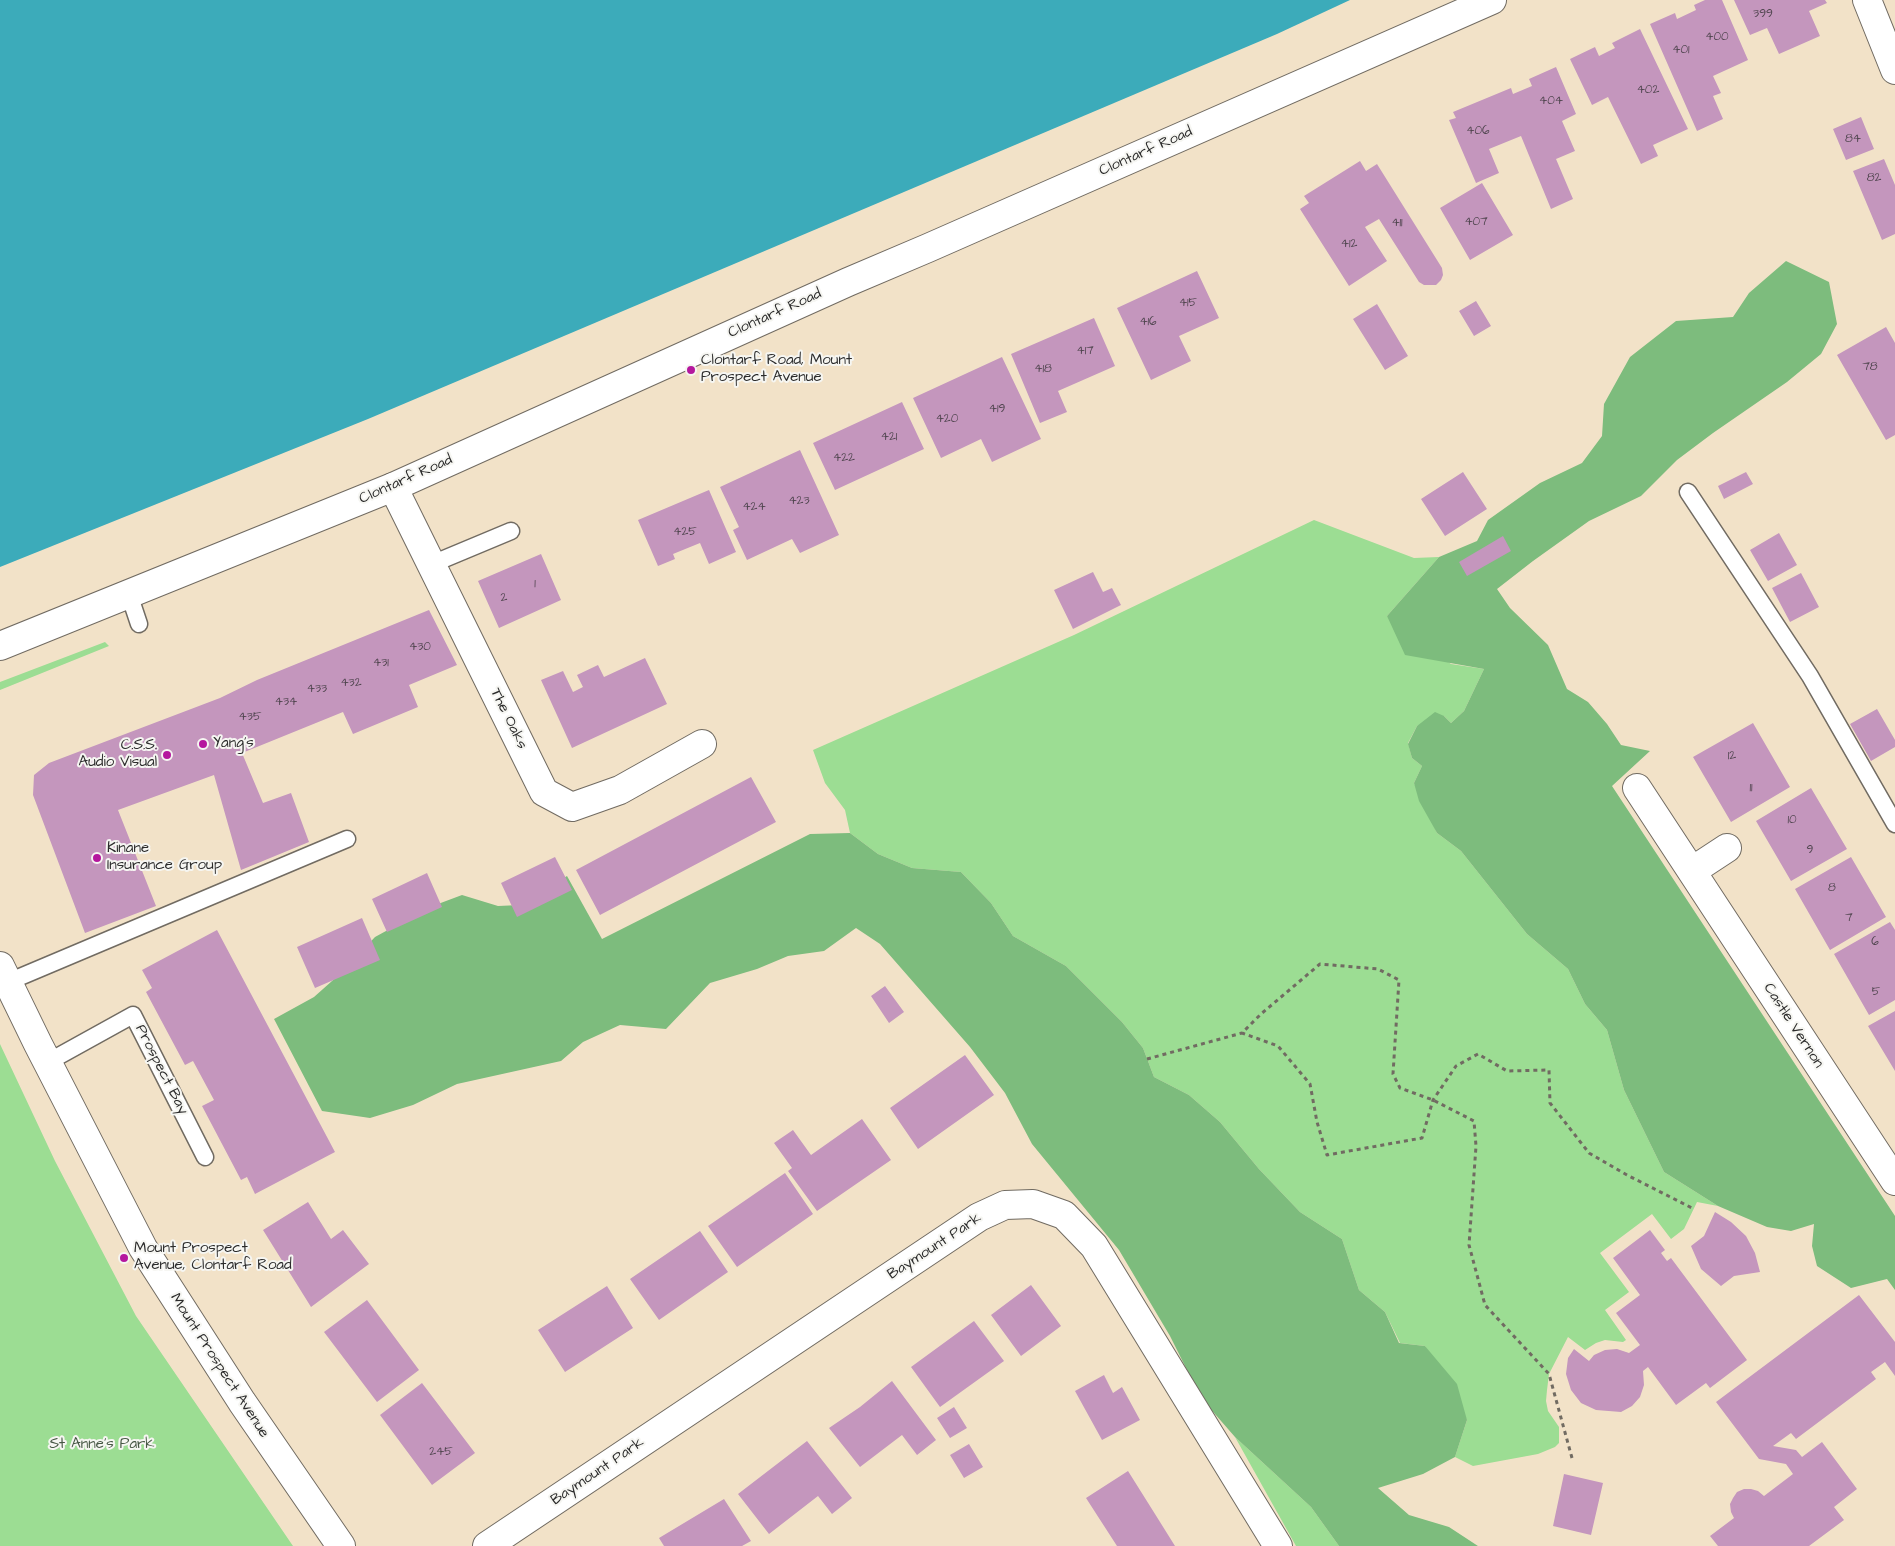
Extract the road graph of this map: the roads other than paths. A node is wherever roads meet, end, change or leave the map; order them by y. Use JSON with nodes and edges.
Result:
{"nodes":[{"id":1,"x":1492,"y":0,"type":"edge"},
{"id":2,"x":1867,"y":0,"type":"edge"},
{"id":3,"x":1895,"y":70,"type":"edge"},
{"id":4,"x":394,"y":487,"type":"junction"},
{"id":5,"x":1688,"y":492,"type":"dead end"},
{"id":6,"x":511,"y":531,"type":"dead end"},
{"id":7,"x":432,"y":564,"type":"junction"},
{"id":8,"x":129,"y":594,"type":"junction"},
{"id":9,"x":139,"y":624,"type":"dead end"},
{"id":10,"x":0,"y":646,"type":"edge"},
{"id":11,"x":702,"y":744,"type":"dead end"},
{"id":12,"x":1638,"y":788,"type":"dead end"},
{"id":13,"x":1895,"y":824,"type":"edge"},
{"id":14,"x":347,"y":839,"type":"dead end"},
{"id":15,"x":1727,"y":848,"type":"dead end"},
{"id":16,"x":1692,"y":871,"type":"junction"},
{"id":17,"x":4,"y":974,"type":"edge"},
{"id":18,"x":48,"y":1062,"type":"junction"},
{"id":19,"x":205,"y":1158,"type":"dead end"},
{"id":20,"x":1895,"y":1181,"type":"edge"},
{"id":21,"x":341,"y":1546,"type":"edge"},
{"id":22,"x":487,"y":1546,"type":"edge"},
{"id":23,"x":1278,"y":1546,"type":"edge"}],
"edges":[{"from":1,"to":4,"type":"street","name":"Clontarf Road"},
{"from":2,"to":3,"type":"street"},
{"from":4,"to":7,"type":"street","name":"The Oaks"},
{"from":4,"to":8,"type":"street","name":"Clontarf Road"},
{"from":5,"to":13,"type":"lane"},
{"from":6,"to":7,"type":"lane"},
{"from":7,"to":11,"type":"street","name":"The Oaks"},
{"from":8,"to":9,"type":"lane"},
{"from":8,"to":10,"type":"street","name":"Clontarf Road"},
{"from":12,"to":16,"type":"street","name":"Castle Vernon"},
{"from":14,"to":17,"type":"lane"},
{"from":15,"to":16,"type":"street"},
{"from":16,"to":20,"type":"street","name":"Castle Vernon"},
{"from":17,"to":18,"type":"street","name":"Mount Prospect Avenue"},
{"from":18,"to":19,"type":"lane","name":"Prospect Bay"},
{"from":18,"to":21,"type":"street","name":"Mount Prospect Avenue"},
{"from":22,"to":23,"type":"street","name":"Baymount Park"}]}
